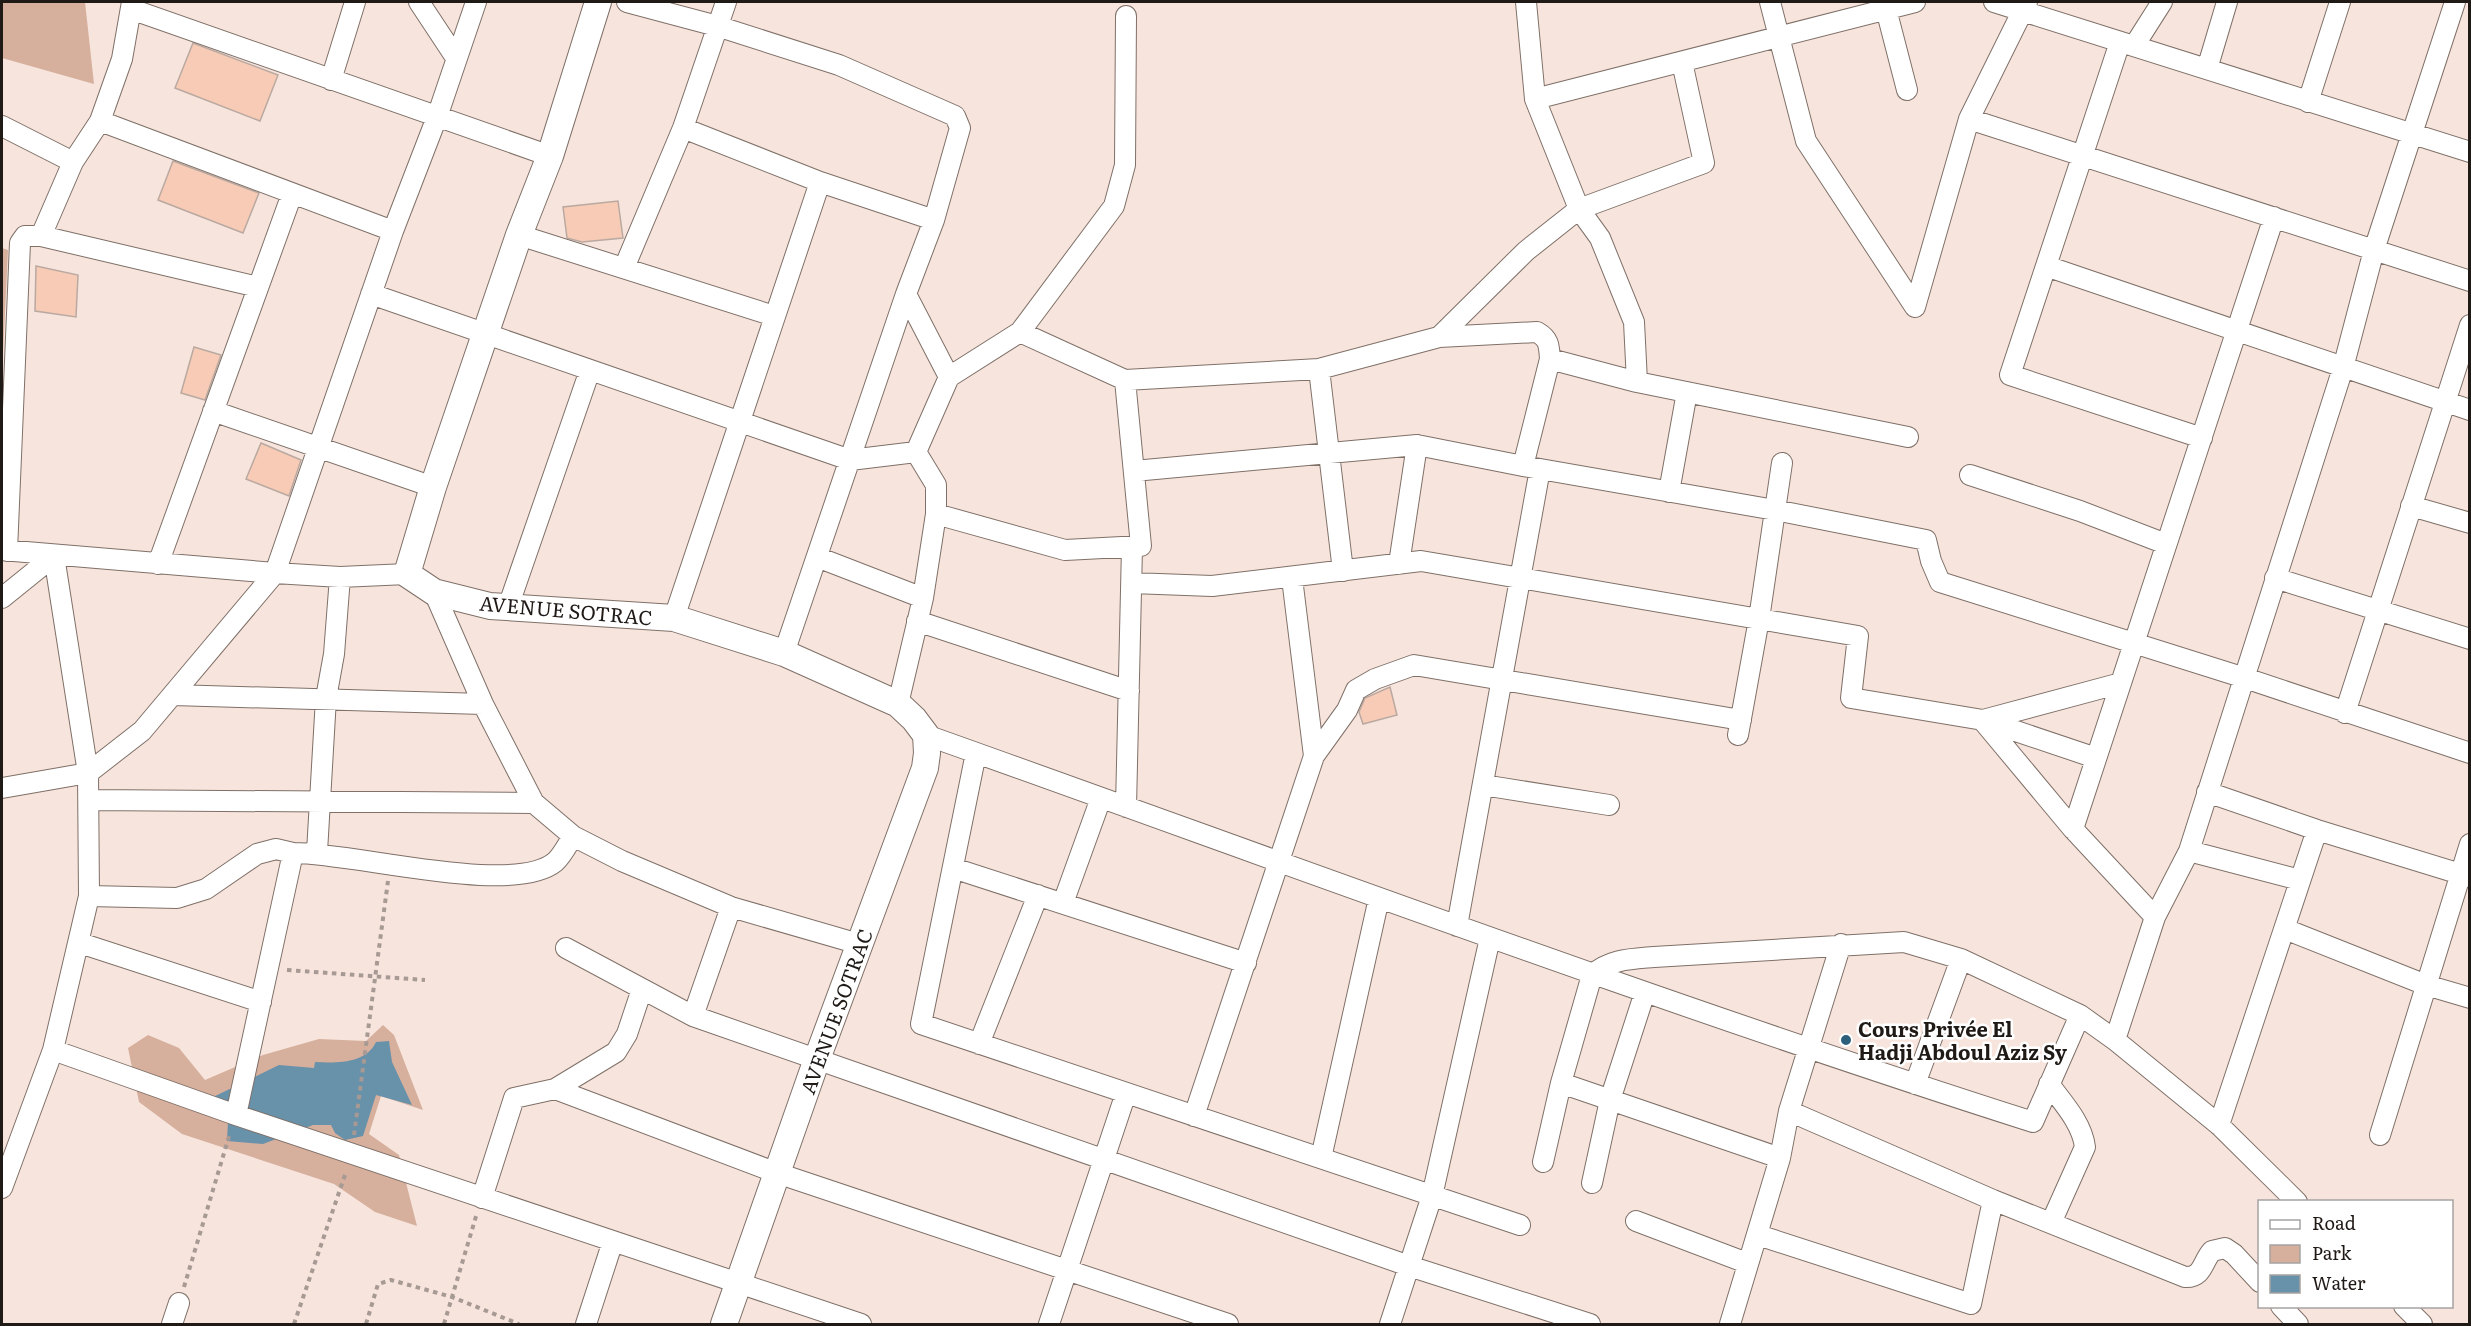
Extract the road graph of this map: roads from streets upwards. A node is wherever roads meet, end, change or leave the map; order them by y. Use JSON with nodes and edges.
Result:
{"nodes":[{"id":1,"x":355,"y":2,"type":"edge"},
{"id":2,"x":419,"y":2,"type":"edge"},
{"id":3,"x":476,"y":2,"type":"edge"},
{"id":4,"x":598,"y":2,"type":"edge"},
{"id":5,"x":627,"y":2,"type":"edge"},
{"id":6,"x":726,"y":2,"type":"edge"},
{"id":7,"x":1526,"y":2,"type":"edge"},
{"id":8,"x":1770,"y":2,"type":"edge"},
{"id":9,"x":1915,"y":2,"type":"edge"},
{"id":10,"x":1994,"y":2,"type":"edge"},
{"id":11,"x":2162,"y":2,"type":"edge"},
{"id":12,"x":2227,"y":2,"type":"edge"},
{"id":13,"x":2340,"y":2,"type":"edge"},
{"id":14,"x":2455,"y":2,"type":"edge"},
{"id":15,"x":132,"y":5,"type":"edge"},
{"id":16,"x":2025,"y":6,"type":"edge"},
{"id":17,"x":1886,"y":9,"type":"junction"},
{"id":18,"x":1126,"y":16,"type":"dead end"},
{"id":19,"x":717,"y":26,"type":"junction"},
{"id":20,"x":1779,"y":37,"type":"junction"},
{"id":21,"x":2127,"y":44,"type":"junction"},
{"id":22,"x":456,"y":58,"type":"junction"},
{"id":23,"x":1683,"y":62,"type":"junction"},
{"id":24,"x":2206,"y":69,"type":"junction"},
{"id":25,"x":331,"y":80,"type":"junction"},
{"id":26,"x":1907,"y":90,"type":"dead end"},
{"id":27,"x":1535,"y":99,"type":"junction"},
{"id":28,"x":2308,"y":102,"type":"junction"},
{"id":29,"x":437,"y":117,"type":"junction"},
{"id":30,"x":1969,"y":119,"type":"junction"},
{"id":31,"x":100,"y":122,"type":"junction"},
{"id":32,"x":2,"y":126,"type":"edge"},
{"id":33,"x":683,"y":128,"type":"junction"},
{"id":34,"x":2412,"y":135,"type":"junction"},
{"id":35,"x":2469,"y":152,"type":"edge"},
{"id":36,"x":550,"y":156,"type":"junction"},
{"id":37,"x":2084,"y":156,"type":"junction"},
{"id":38,"x":73,"y":162,"type":"junction"},
{"id":39,"x":820,"y":182,"type":"junction"},
{"id":40,"x":292,"y":194,"type":"junction"},
{"id":41,"x":1580,"y":209,"type":"junction"},
{"id":42,"x":2274,"y":217,"type":"junction"},
{"id":43,"x":934,"y":220,"type":"junction"},
{"id":44,"x":393,"y":231,"type":"junction"},
{"id":45,"x":519,"y":234,"type":"junction"},
{"id":46,"x":41,"y":236,"type":"junction"},
{"id":47,"x":2374,"y":250,"type":"junction"},
{"id":48,"x":2046,"y":266,"type":"junction"},
{"id":49,"x":624,"y":268,"type":"junction"},
{"id":50,"x":2469,"y":281,"type":"edge"},
{"id":51,"x":258,"y":287,"type":"junction"},
{"id":52,"x":371,"y":294,"type":"junction"},
{"id":53,"x":906,"y":294,"type":"junction"},
{"id":54,"x":774,"y":316,"type":"junction"},
{"id":55,"x":2469,"y":325,"type":"edge"},
{"id":56,"x":2236,"y":331,"type":"junction"},
{"id":57,"x":1020,"y":333,"type":"junction"},
{"id":58,"x":487,"y":334,"type":"junction"},
{"id":59,"x":1439,"y":337,"type":"junction"},
{"id":60,"x":1550,"y":359,"type":"junction"},
{"id":61,"x":2343,"y":368,"type":"junction"},
{"id":62,"x":1319,"y":369,"type":"junction"},
{"id":63,"x":590,"y":370,"type":"junction"},
{"id":64,"x":949,"y":377,"type":"junction"},
{"id":65,"x":1125,"y":380,"type":"junction"},
{"id":66,"x":1637,"y":382,"type":"junction"},
{"id":67,"x":1687,"y":392,"type":"junction"},
{"id":68,"x":2445,"y":403,"type":"junction"},
{"id":69,"x":2469,"y":410,"type":"edge"},
{"id":70,"x":213,"y":411,"type":"junction"},
{"id":71,"x":739,"y":422,"type":"junction"},
{"id":72,"x":1908,"y":437,"type":"dead end"},
{"id":73,"x":2202,"y":438,"type":"junction"},
{"id":74,"x":1418,"y":445,"type":"junction"},
{"id":75,"x":318,"y":447,"type":"junction"},
{"id":76,"x":916,"y":452,"type":"junction"},
{"id":77,"x":1330,"y":452,"type":"junction"},
{"id":78,"x":850,"y":460,"type":"junction"},
{"id":79,"x":1782,"y":463,"type":"dead end"},
{"id":80,"x":1531,"y":467,"type":"junction"},
{"id":81,"x":1134,"y":471,"type":"junction"},
{"id":82,"x":1970,"y":475,"type":"dead end"},
{"id":83,"x":433,"y":487,"type":"junction"},
{"id":84,"x":1669,"y":492,"type":"junction"},
{"id":85,"x":2411,"y":506,"type":"junction"},
{"id":86,"x":1775,"y":510,"type":"junction"},
{"id":87,"x":936,"y":514,"type":"junction"},
{"id":88,"x":2469,"y":523,"type":"edge"},
{"id":89,"x":2166,"y":544,"type":"junction"},
{"id":90,"x":1132,"y":547,"type":"junction"},
{"id":91,"x":4,"y":550,"type":"edge"},
{"id":92,"x":54,"y":556,"type":"junction"},
{"id":93,"x":817,"y":557,"type":"junction"},
{"id":94,"x":158,"y":564,"type":"junction"},
{"id":95,"x":1399,"y":564,"type":"junction"},
{"id":96,"x":1343,"y":571,"type":"junction"},
{"id":97,"x":275,"y":573,"type":"junction"},
{"id":98,"x":407,"y":574,"type":"junction"},
{"id":99,"x":340,"y":577,"type":"junction"},
{"id":100,"x":1292,"y":578,"type":"junction"},
{"id":101,"x":1520,"y":578,"type":"junction"},
{"id":102,"x":2275,"y":578,"type":"junction"},
{"id":103,"x":1132,"y":583,"type":"junction"},
{"id":104,"x":434,"y":592,"type":"junction"},
{"id":105,"x":2,"y":598,"type":"edge"},
{"id":106,"x":923,"y":598,"type":"junction"},
{"id":107,"x":508,"y":607,"type":"junction"},
{"id":108,"x":2378,"y":611,"type":"junction"},
{"id":109,"x":674,"y":618,"type":"junction"},
{"id":110,"x":1759,"y":619,"type":"junction"},
{"id":111,"x":917,"y":621,"type":"junction"},
{"id":112,"x":2469,"y":639,"type":"edge"},
{"id":113,"x":2134,"y":644,"type":"junction"},
{"id":114,"x":784,"y":653,"type":"junction"},
{"id":115,"x":2244,"y":678,"type":"junction"},
{"id":116,"x":1502,"y":679,"type":"junction"},
{"id":117,"x":2121,"y":683,"type":"junction"},
{"id":118,"x":1129,"y":691,"type":"junction"},
{"id":119,"x":173,"y":695,"type":"junction"},
{"id":120,"x":326,"y":698,"type":"junction"},
{"id":121,"x":483,"y":704,"type":"junction"},
{"id":122,"x":898,"y":704,"type":"junction"},
{"id":123,"x":2345,"y":713,"type":"junction"},
{"id":124,"x":1983,"y":720,"type":"junction"},
{"id":125,"x":926,"y":735,"type":"junction"},
{"id":126,"x":976,"y":753,"type":"junction"},
{"id":127,"x":2469,"y":753,"type":"edge"},
{"id":128,"x":1314,"y":756,"type":"junction"},
{"id":129,"x":2096,"y":758,"type":"junction"},
{"id":130,"x":88,"y":773,"type":"junction"},
{"id":131,"x":1483,"y":785,"type":"junction"},
{"id":132,"x":2,"y":788,"type":"edge"},
{"id":133,"x":2207,"y":792,"type":"junction"},
{"id":134,"x":1101,"y":798,"type":"junction"},
{"id":135,"x":89,"y":800,"type":"junction"},
{"id":136,"x":321,"y":802,"type":"junction"},
{"id":137,"x":534,"y":803,"type":"junction"},
{"id":138,"x":1610,"y":805,"type":"dead end"},
{"id":139,"x":1126,"y":807,"type":"junction"},
{"id":140,"x":2073,"y":829,"type":"junction"},
{"id":141,"x":2317,"y":830,"type":"junction"},
{"id":142,"x":573,"y":836,"type":"junction"},
{"id":143,"x":2469,"y":844,"type":"edge"},
{"id":144,"x":2189,"y":851,"type":"junction"},
{"id":145,"x":317,"y":852,"type":"junction"},
{"id":146,"x":294,"y":853,"type":"junction"},
{"id":147,"x":1279,"y":862,"type":"junction"},
{"id":148,"x":953,"y":868,"type":"junction"},
{"id":149,"x":2465,"y":876,"type":"edge"},
{"id":150,"x":2301,"y":880,"type":"junction"},
{"id":151,"x":1038,"y":895,"type":"junction"},
{"id":152,"x":89,"y":896,"type":"junction"},
{"id":153,"x":1379,"y":898,"type":"junction"},
{"id":154,"x":1063,"y":903,"type":"junction"},
{"id":155,"x":731,"y":907,"type":"junction"},
{"id":156,"x":2155,"y":917,"type":"junction"},
{"id":157,"x":1457,"y":926,"type":"junction"},
{"id":158,"x":2285,"y":929,"type":"junction"},
{"id":159,"x":1490,"y":938,"type":"junction"},
{"id":160,"x":80,"y":943,"type":"junction"},
{"id":161,"x":859,"y":944,"type":"junction"},
{"id":162,"x":1840,"y":944,"type":"junction"},
{"id":163,"x":566,"y":948,"type":"dead end"},
{"id":164,"x":1961,"y":959,"type":"junction"},
{"id":165,"x":1246,"y":963,"type":"junction"},
{"id":166,"x":1592,"y":975,"type":"junction"},
{"id":167,"x":2426,"y":985,"type":"junction"},
{"id":168,"x":642,"y":989,"type":"junction"},
{"id":169,"x":1645,"y":993,"type":"junction"},
{"id":170,"x":2469,"y":998,"type":"edge"},
{"id":171,"x":261,"y":1002,"type":"junction"},
{"id":172,"x":2080,"y":1015,"type":"junction"},
{"id":173,"x":693,"y":1016,"type":"junction"},
{"id":174,"x":2115,"y":1040,"type":"junction"},
{"id":175,"x":979,"y":1044,"type":"junction"},
{"id":176,"x":1808,"y":1048,"type":"junction"},
{"id":177,"x":53,"y":1050,"type":"junction"},
{"id":178,"x":817,"y":1059,"type":"junction"},
{"id":179,"x":1561,"y":1083,"type":"junction"},
{"id":180,"x":1916,"y":1084,"type":"junction"},
{"id":181,"x":2049,"y":1084,"type":"junction"},
{"id":182,"x":555,"y":1089,"type":"junction"},
{"id":183,"x":1126,"y":1093,"type":"junction"},
{"id":184,"x":1610,"y":1100,"type":"junction"},
{"id":185,"x":1789,"y":1111,"type":"junction"},
{"id":186,"x":236,"y":1115,"type":"junction"},
{"id":187,"x":1194,"y":1116,"type":"junction"},
{"id":188,"x":2218,"y":1125,"type":"junction"},
{"id":189,"x":2380,"y":1135,"type":"dead end"},
{"id":190,"x":1104,"y":1158,"type":"junction"},
{"id":191,"x":1321,"y":1158,"type":"junction"},
{"id":192,"x":1780,"y":1158,"type":"junction"},
{"id":193,"x":1543,"y":1162,"type":"dead end"},
{"id":194,"x":777,"y":1173,"type":"junction"},
{"id":195,"x":1592,"y":1183,"type":"dead end"},
{"id":196,"x":2,"y":1188,"type":"edge"},
{"id":197,"x":1432,"y":1196,"type":"junction"},
{"id":198,"x":482,"y":1198,"type":"junction"},
{"id":199,"x":1993,"y":1200,"type":"junction"},
{"id":200,"x":2295,"y":1200,"type":"edge"},
{"id":201,"x":1636,"y":1221,"type":"dead end"},
{"id":202,"x":2051,"y":1223,"type":"junction"},
{"id":203,"x":1520,"y":1225,"type":"dead end"},
{"id":204,"x":1758,"y":1235,"type":"junction"},
{"id":205,"x":613,"y":1241,"type":"junction"},
{"id":206,"x":1747,"y":1263,"type":"junction"},
{"id":207,"x":1408,"y":1266,"type":"junction"},
{"id":208,"x":1067,"y":1271,"type":"junction"},
{"id":209,"x":2258,"y":1281,"type":"edge"},
{"id":210,"x":738,"y":1283,"type":"junction"},
{"id":211,"x":179,"y":1303,"type":"road end"},
{"id":212,"x":2284,"y":1308,"type":"edge"},
{"id":213,"x":2406,"y":1308,"type":"edge"},
{"id":214,"x":171,"y":1324,"type":"edge"},
{"id":215,"x":586,"y":1324,"type":"edge"},
{"id":216,"x":724,"y":1324,"type":"edge"},
{"id":217,"x":861,"y":1324,"type":"edge"},
{"id":218,"x":1050,"y":1324,"type":"edge"},
{"id":219,"x":1228,"y":1324,"type":"edge"},
{"id":220,"x":1390,"y":1324,"type":"edge"},
{"id":221,"x":1590,"y":1324,"type":"edge"},
{"id":222,"x":1730,"y":1324,"type":"edge"},
{"id":223,"x":2298,"y":1324,"type":"edge"},
{"id":224,"x":2422,"y":1324,"type":"edge"}],
"edges":[{"from":1,"to":25,"type":"street"},
{"from":2,"to":22,"type":"street"},
{"from":3,"to":22,"type":"street"},
{"from":4,"to":36,"type":"street"},
{"from":5,"to":19,"type":"street"},
{"from":6,"to":19,"type":"street"},
{"from":7,"to":27,"type":"street"},
{"from":8,"to":20,"type":"street"},
{"from":9,"to":17,"type":"street"},
{"from":10,"to":16,"type":"street"},
{"from":11,"to":21,"type":"street"},
{"from":12,"to":24,"type":"street"},
{"from":13,"to":28,"type":"street"},
{"from":14,"to":34,"type":"street"},
{"from":15,"to":25,"type":"street"},
{"from":15,"to":31,"type":"street"},
{"from":16,"to":21,"type":"street"},
{"from":16,"to":30,"type":"street"},
{"from":17,"to":20,"type":"street"},
{"from":17,"to":26,"type":"street"},
{"from":18,"to":57,"type":"street"},
{"from":19,"to":33,"type":"street"},
{"from":19,"to":43,"type":"street"},
{"from":20,"to":23,"type":"street"},
{"from":20,"to":30,"type":"street"},
{"from":21,"to":24,"type":"street"},
{"from":21,"to":37,"type":"street"},
{"from":22,"to":29,"type":"street"},
{"from":23,"to":27,"type":"street"},
{"from":23,"to":41,"type":"street"},
{"from":24,"to":28,"type":"street"},
{"from":25,"to":29,"type":"street"},
{"from":27,"to":41,"type":"street"},
{"from":28,"to":34,"type":"street"},
{"from":29,"to":36,"type":"street"},
{"from":29,"to":44,"type":"street"},
{"from":30,"to":37,"type":"street"},
{"from":31,"to":38,"type":"street"},
{"from":31,"to":40,"type":"street"},
{"from":32,"to":38,"type":"street"},
{"from":33,"to":39,"type":"street"},
{"from":33,"to":49,"type":"street"},
{"from":34,"to":35,"type":"street"},
{"from":34,"to":47,"type":"street"},
{"from":36,"to":45,"type":"street"},
{"from":37,"to":42,"type":"street"},
{"from":37,"to":48,"type":"street"},
{"from":38,"to":46,"type":"street"},
{"from":39,"to":43,"type":"street"},
{"from":39,"to":54,"type":"street"},
{"from":40,"to":44,"type":"street"},
{"from":40,"to":51,"type":"street"},
{"from":41,"to":59,"type":"street"},
{"from":41,"to":66,"type":"street"},
{"from":42,"to":47,"type":"street"},
{"from":42,"to":56,"type":"street"},
{"from":43,"to":53,"type":"street"},
{"from":44,"to":52,"type":"street"},
{"from":45,"to":49,"type":"street"},
{"from":45,"to":58,"type":"street"},
{"from":46,"to":51,"type":"street"},
{"from":46,"to":91,"type":"street"},
{"from":47,"to":50,"type":"street"},
{"from":47,"to":61,"type":"street"},
{"from":48,"to":56,"type":"street"},
{"from":48,"to":73,"type":"street"},
{"from":49,"to":54,"type":"street"},
{"from":51,"to":70,"type":"street"},
{"from":52,"to":58,"type":"street"},
{"from":52,"to":75,"type":"street"},
{"from":53,"to":64,"type":"street"},
{"from":53,"to":78,"type":"street"},
{"from":54,"to":71,"type":"street"},
{"from":55,"to":68,"type":"street"},
{"from":56,"to":61,"type":"street"},
{"from":56,"to":73,"type":"street"},
{"from":57,"to":64,"type":"street"},
{"from":57,"to":65,"type":"street"},
{"from":58,"to":63,"type":"street"},
{"from":58,"to":83,"type":"street"},
{"from":59,"to":60,"type":"street"},
{"from":59,"to":62,"type":"street"},
{"from":60,"to":66,"type":"street"},
{"from":60,"to":80,"type":"street"},
{"from":61,"to":68,"type":"street"},
{"from":61,"to":102,"type":"street"},
{"from":62,"to":65,"type":"street"},
{"from":62,"to":77,"type":"street"},
{"from":63,"to":71,"type":"street"},
{"from":63,"to":107,"type":"street"},
{"from":64,"to":76,"type":"street"},
{"from":65,"to":81,"type":"street"},
{"from":66,"to":67,"type":"street"},
{"from":67,"to":72,"type":"street"},
{"from":67,"to":84,"type":"street"},
{"from":68,"to":69,"type":"street"},
{"from":68,"to":85,"type":"street"},
{"from":70,"to":75,"type":"street"},
{"from":70,"to":94,"type":"street"},
{"from":71,"to":78,"type":"street"},
{"from":71,"to":109,"type":"street"},
{"from":73,"to":89,"type":"street"},
{"from":74,"to":77,"type":"street"},
{"from":74,"to":80,"type":"street"},
{"from":74,"to":95,"type":"street"},
{"from":75,"to":83,"type":"street"},
{"from":75,"to":97,"type":"street"},
{"from":76,"to":78,"type":"street"},
{"from":76,"to":87,"type":"street"},
{"from":77,"to":81,"type":"street"},
{"from":77,"to":96,"type":"street"},
{"from":78,"to":93,"type":"street"},
{"from":79,"to":86,"type":"street"},
{"from":80,"to":84,"type":"street"},
{"from":80,"to":101,"type":"street"},
{"from":81,"to":90,"type":"street"},
{"from":82,"to":89,"type":"street"},
{"from":83,"to":98,"type":"street"},
{"from":84,"to":86,"type":"street"},
{"from":85,"to":88,"type":"street"},
{"from":85,"to":108,"type":"street"},
{"from":86,"to":110,"type":"street"},
{"from":86,"to":113,"type":"street"},
{"from":87,"to":90,"type":"street"},
{"from":87,"to":106,"type":"street"},
{"from":89,"to":113,"type":"street"},
{"from":90,"to":103,"type":"street"},
{"from":91,"to":92,"type":"street"},
{"from":92,"to":94,"type":"street"},
{"from":92,"to":105,"type":"street"},
{"from":92,"to":130,"type":"street"},
{"from":93,"to":106,"type":"street"},
{"from":93,"to":114,"type":"street"},
{"from":94,"to":97,"type":"street"},
{"from":95,"to":96,"type":"street"},
{"from":95,"to":101,"type":"street"},
{"from":96,"to":100,"type":"street"},
{"from":97,"to":99,"type":"street"},
{"from":97,"to":119,"type":"street"},
{"from":98,"to":99,"type":"street"},
{"from":98,"to":104,"type":"street","name":"AVENUE SOTRAC"},
{"from":99,"to":120,"type":"street"},
{"from":100,"to":103,"type":"street"},
{"from":100,"to":128,"type":"street"},
{"from":101,"to":110,"type":"street"},
{"from":101,"to":116,"type":"street"},
{"from":102,"to":108,"type":"street"},
{"from":102,"to":115,"type":"street"},
{"from":103,"to":118,"type":"street"},
{"from":104,"to":107,"type":"street","name":"AVENUE SOTRAC"},
{"from":104,"to":121,"type":"street"},
{"from":106,"to":111,"type":"street"},
{"from":107,"to":109,"type":"street","name":"AVENUE SOTRAC"},
{"from":108,"to":112,"type":"street"},
{"from":108,"to":123,"type":"street"},
{"from":109,"to":114,"type":"street","name":"AVENUE SOTRAC"},
{"from":110,"to":116,"type":"street"},
{"from":110,"to":124,"type":"street"},
{"from":111,"to":118,"type":"street"},
{"from":111,"to":122,"type":"street"},
{"from":113,"to":115,"type":"street"},
{"from":113,"to":117,"type":"street"},
{"from":114,"to":122,"type":"street","name":"AVENUE SOTRAC"},
{"from":115,"to":123,"type":"street"},
{"from":115,"to":133,"type":"street"},
{"from":116,"to":128,"type":"street"},
{"from":116,"to":131,"type":"street"},
{"from":117,"to":124,"type":"street"},
{"from":117,"to":129,"type":"street"},
{"from":118,"to":139,"type":"street"},
{"from":119,"to":120,"type":"street"},
{"from":119,"to":130,"type":"street"},
{"from":120,"to":121,"type":"street"},
{"from":120,"to":136,"type":"street"},
{"from":121,"to":137,"type":"street"},
{"from":122,"to":125,"type":"street","name":"AVENUE SOTRAC"},
{"from":123,"to":127,"type":"street"},
{"from":124,"to":129,"type":"street"},
{"from":124,"to":140,"type":"street"},
{"from":125,"to":126,"type":"street"},
{"from":125,"to":161,"type":"street","name":"AVENUE SOTRAC"},
{"from":126,"to":134,"type":"street"},
{"from":126,"to":148,"type":"street"},
{"from":128,"to":147,"type":"street"},
{"from":129,"to":140,"type":"street"},
{"from":130,"to":132,"type":"street"},
{"from":130,"to":135,"type":"street"},
{"from":131,"to":138,"type":"street"},
{"from":131,"to":157,"type":"street"},
{"from":133,"to":141,"type":"street"},
{"from":133,"to":144,"type":"street"},
{"from":134,"to":139,"type":"street"},
{"from":134,"to":154,"type":"street"},
{"from":135,"to":136,"type":"street"},
{"from":135,"to":152,"type":"street"},
{"from":136,"to":137,"type":"street"},
{"from":136,"to":145,"type":"street"},
{"from":137,"to":142,"type":"street"},
{"from":139,"to":147,"type":"street"},
{"from":140,"to":156,"type":"street"},
{"from":141,"to":149,"type":"street"},
{"from":141,"to":150,"type":"street"},
{"from":142,"to":145,"type":"street"},
{"from":142,"to":155,"type":"street"},
{"from":143,"to":149,"type":"street"},
{"from":144,"to":150,"type":"street"},
{"from":144,"to":156,"type":"street"},
{"from":145,"to":146,"type":"street"},
{"from":146,"to":152,"type":"street"},
{"from":146,"to":171,"type":"street"},
{"from":147,"to":153,"type":"street"},
{"from":147,"to":165,"type":"street"},
{"from":148,"to":151,"type":"street"},
{"from":148,"to":175,"type":"street"},
{"from":149,"to":167,"type":"street"},
{"from":150,"to":158,"type":"street"},
{"from":151,"to":154,"type":"street"},
{"from":151,"to":175,"type":"street"},
{"from":152,"to":160,"type":"street"},
{"from":153,"to":157,"type":"street"},
{"from":153,"to":191,"type":"street"},
{"from":154,"to":165,"type":"street"},
{"from":155,"to":161,"type":"street"},
{"from":155,"to":173,"type":"street"},
{"from":156,"to":174,"type":"street"},
{"from":157,"to":159,"type":"street"},
{"from":158,"to":167,"type":"street"},
{"from":158,"to":188,"type":"street"},
{"from":159,"to":166,"type":"street"},
{"from":159,"to":197,"type":"street"},
{"from":160,"to":171,"type":"street"},
{"from":160,"to":177,"type":"street"},
{"from":161,"to":178,"type":"street","name":"AVENUE SOTRAC"},
{"from":162,"to":164,"type":"street"},
{"from":162,"to":166,"type":"street"},
{"from":162,"to":176,"type":"street"},
{"from":163,"to":168,"type":"street"},
{"from":164,"to":172,"type":"street"},
{"from":164,"to":180,"type":"street"},
{"from":165,"to":187,"type":"street"},
{"from":166,"to":169,"type":"street"},
{"from":166,"to":179,"type":"street"},
{"from":167,"to":170,"type":"street"},
{"from":167,"to":189,"type":"street"},
{"from":168,"to":173,"type":"street"},
{"from":168,"to":182,"type":"street"},
{"from":169,"to":176,"type":"street"},
{"from":169,"to":184,"type":"street"},
{"from":171,"to":186,"type":"street"},
{"from":172,"to":174,"type":"street"},
{"from":172,"to":181,"type":"street"},
{"from":173,"to":178,"type":"street"},
{"from":174,"to":188,"type":"street"},
{"from":175,"to":183,"type":"street"},
{"from":176,"to":180,"type":"street"},
{"from":176,"to":185,"type":"street"},
{"from":177,"to":186,"type":"street"},
{"from":177,"to":196,"type":"street"},
{"from":178,"to":190,"type":"street"},
{"from":178,"to":194,"type":"street","name":"AVENUE SOTRAC"},
{"from":179,"to":184,"type":"street"},
{"from":179,"to":193,"type":"street"},
{"from":180,"to":181,"type":"street"},
{"from":181,"to":202,"type":"street"},
{"from":182,"to":194,"type":"street"},
{"from":182,"to":198,"type":"street"},
{"from":183,"to":187,"type":"street"},
{"from":183,"to":190,"type":"street"},
{"from":184,"to":192,"type":"street"},
{"from":184,"to":195,"type":"street"},
{"from":185,"to":192,"type":"street"},
{"from":185,"to":199,"type":"street"},
{"from":186,"to":198,"type":"street"},
{"from":187,"to":191,"type":"street"},
{"from":188,"to":200,"type":"street"},
{"from":190,"to":207,"type":"street"},
{"from":190,"to":208,"type":"street"},
{"from":191,"to":197,"type":"street"},
{"from":192,"to":204,"type":"street"},
{"from":194,"to":208,"type":"street"},
{"from":194,"to":210,"type":"street","name":"AVENUE SOTRAC"},
{"from":197,"to":203,"type":"street"},
{"from":197,"to":207,"type":"street"},
{"from":198,"to":205,"type":"street"},
{"from":199,"to":202,"type":"street"},
{"from":199,"to":204,"type":"street"},
{"from":201,"to":206,"type":"street"},
{"from":202,"to":209,"type":"street"},
{"from":204,"to":206,"type":"street"},
{"from":205,"to":210,"type":"street"},
{"from":205,"to":215,"type":"street"},
{"from":206,"to":222,"type":"street"},
{"from":207,"to":220,"type":"street"},
{"from":207,"to":221,"type":"street"},
{"from":208,"to":218,"type":"street"},
{"from":208,"to":219,"type":"street"},
{"from":210,"to":216,"type":"street","name":"AVENUE SOTRAC"},
{"from":210,"to":217,"type":"street"},
{"from":211,"to":214,"type":"street"},
{"from":212,"to":223,"type":"street"},
{"from":213,"to":224,"type":"street"}]}
